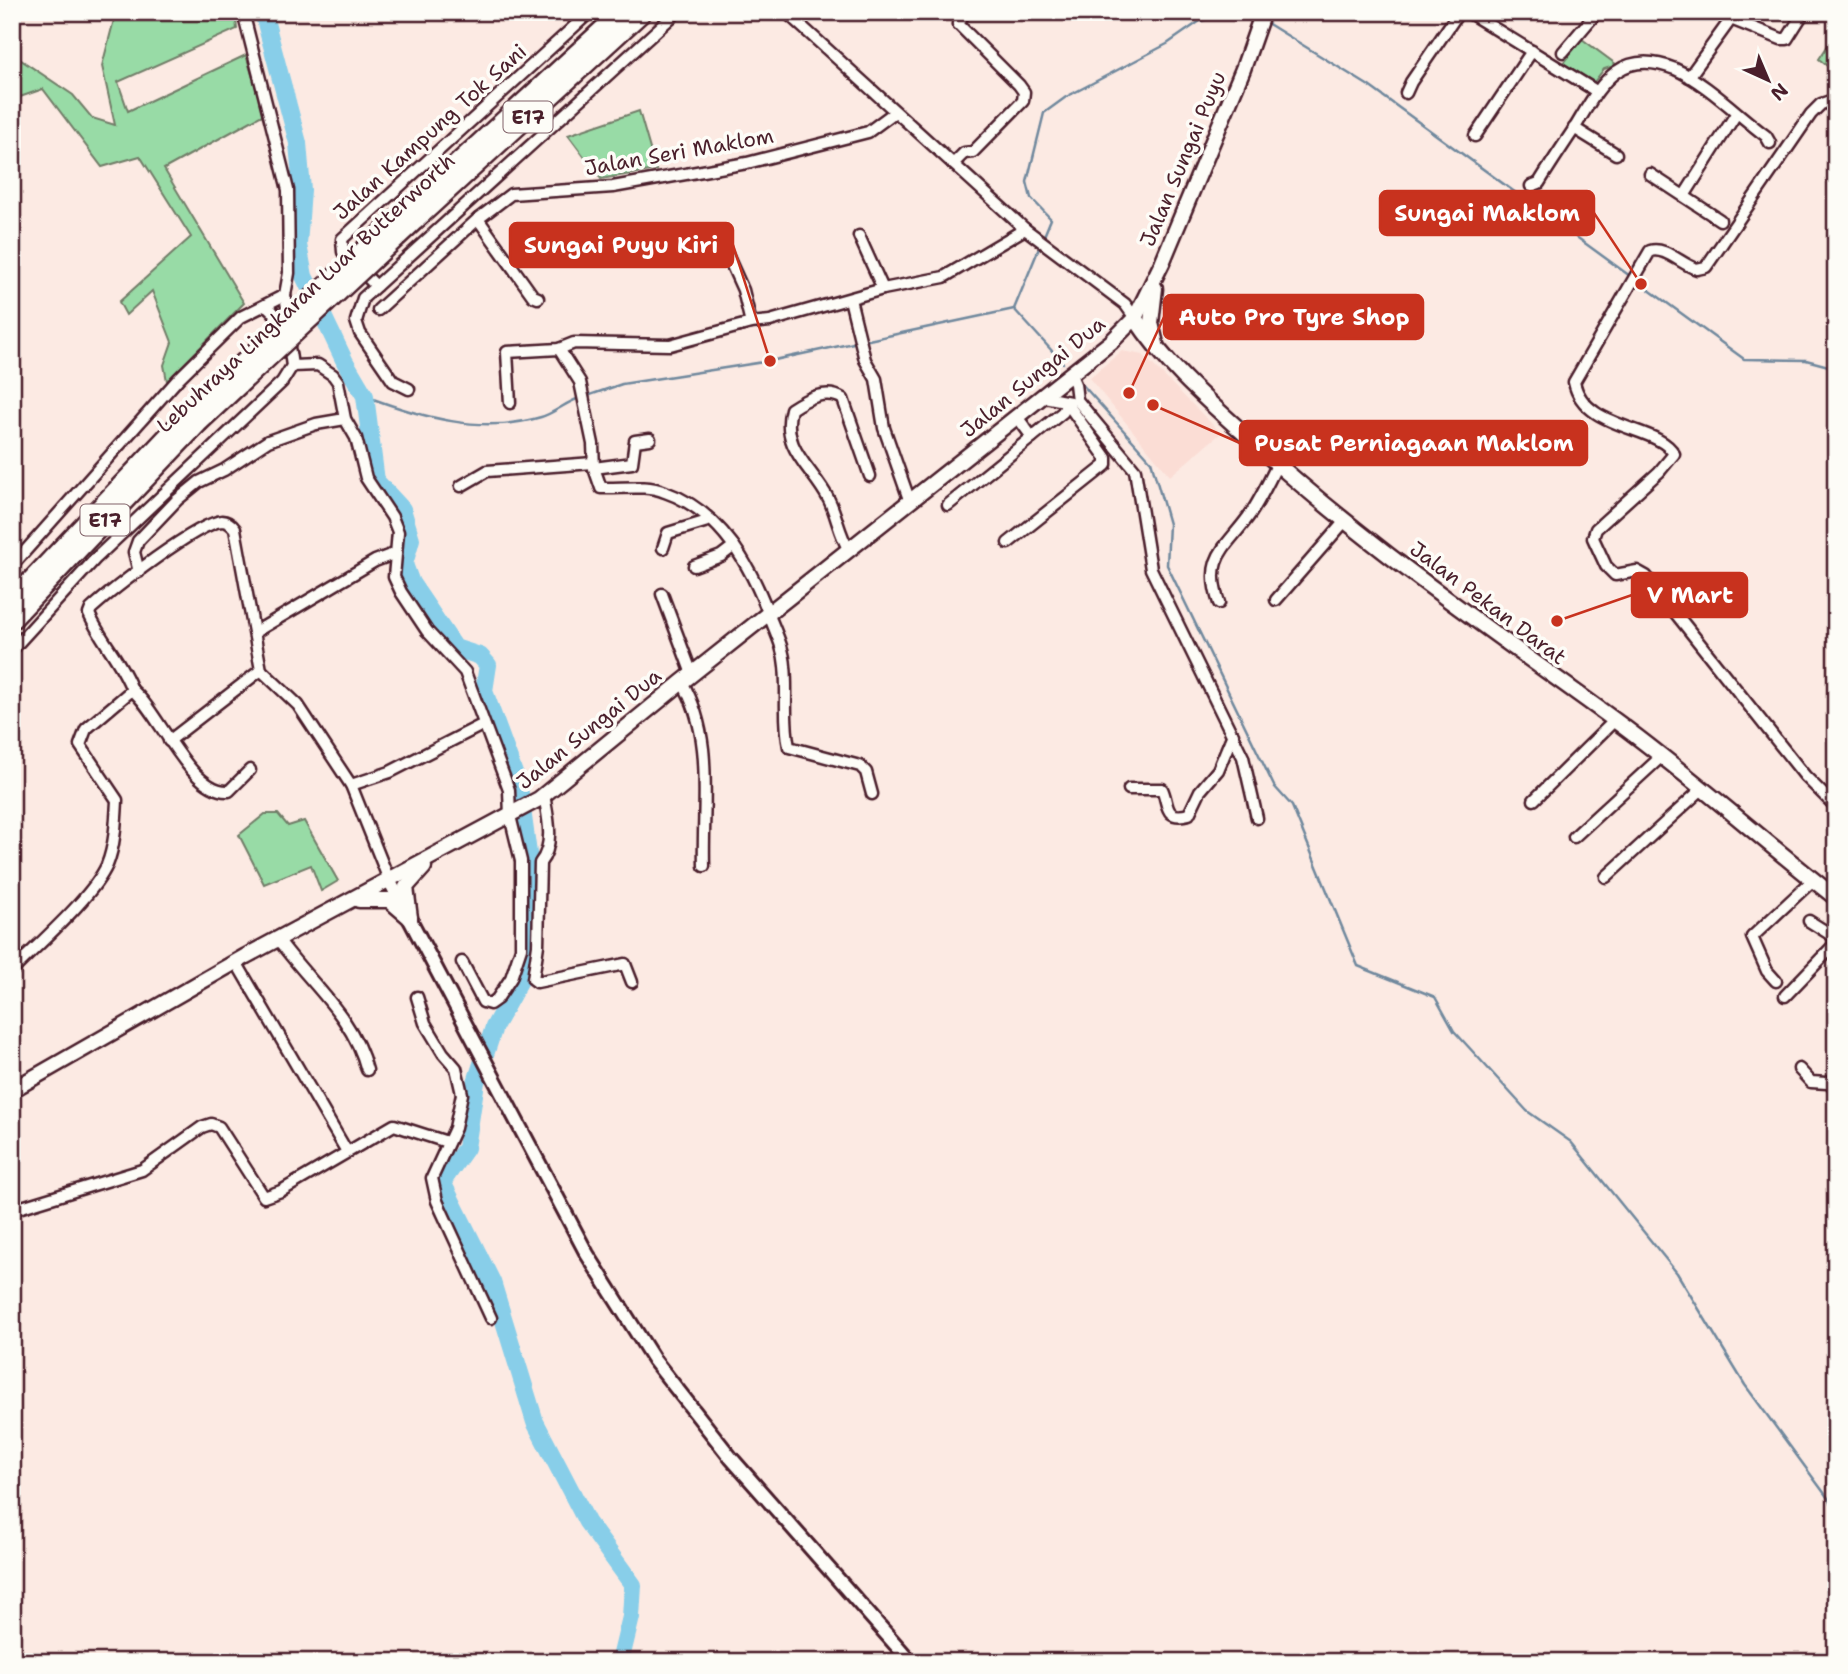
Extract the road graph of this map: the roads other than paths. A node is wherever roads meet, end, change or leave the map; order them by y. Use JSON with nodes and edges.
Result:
{"nodes":[{"id":1,"x":243,"y":12,"type":"edge"},
{"id":2,"x":590,"y":12,"type":"edge"},
{"id":3,"x":622,"y":12,"type":"edge"},
{"id":4,"x":642,"y":12,"type":"edge"},
{"id":5,"x":677,"y":12,"type":"edge"},
{"id":6,"x":786,"y":12,"type":"edge"},
{"id":7,"x":965,"y":12,"type":"edge"},
{"id":8,"x":1263,"y":12,"type":"edge"},
{"id":9,"x":1459,"y":12,"type":"edge"},
{"id":10,"x":1468,"y":12,"type":"edge"},
{"id":11,"x":1597,"y":12,"type":"edge"},
{"id":12,"x":1804,"y":12,"type":"edge"},
{"id":13,"x":1532,"y":51,"type":"junction"},
{"id":14,"x":1563,"y":52,"type":"dead end"},
{"id":15,"x":1689,"y":77,"type":"junction"},
{"id":16,"x":1596,"y":91,"type":"junction"},
{"id":17,"x":1406,"y":93,"type":"dead end"},
{"id":18,"x":1836,"y":104,"type":"edge"},
{"id":19,"x":895,"y":112,"type":"junction"},
{"id":20,"x":1736,"y":114,"type":"junction"},
{"id":21,"x":1574,"y":128,"type":"junction"},
{"id":22,"x":1475,"y":136,"type":"dead end"},
{"id":23,"x":1770,"y":143,"type":"dead end"},
{"id":24,"x":1616,"y":154,"type":"dead end"},
{"id":25,"x":953,"y":164,"type":"junction"},
{"id":26,"x":1650,"y":174,"type":"dead end"},
{"id":27,"x":1531,"y":186,"type":"dead end"},
{"id":28,"x":1684,"y":196,"type":"junction"},
{"id":29,"x":409,"y":216,"type":"junction"},
{"id":30,"x":478,"y":219,"type":"junction"},
{"id":31,"x":1720,"y":220,"type":"dead end"},
{"id":32,"x":1027,"y":231,"type":"junction"},
{"id":33,"x":859,"y":236,"type":"dead end"},
{"id":34,"x":720,"y":239,"type":"dead end"},
{"id":35,"x":1162,"y":263,"type":"junction"},
{"id":36,"x":376,"y":286,"type":"junction"},
{"id":37,"x":883,"y":289,"type":"junction"},
{"id":38,"x":285,"y":295,"type":"junction"},
{"id":39,"x":538,"y":298,"type":"dead end"},
{"id":40,"x":850,"y":299,"type":"junction"},
{"id":41,"x":266,"y":305,"type":"junction"},
{"id":42,"x":378,"y":310,"type":"dead end"},
{"id":43,"x":1135,"y":318,"type":"junction"},
{"id":44,"x":751,"y":323,"type":"junction"},
{"id":45,"x":286,"y":331,"type":"junction"},
{"id":46,"x":1111,"y":342,"type":"junction"},
{"id":47,"x":1153,"y":344,"type":"junction"},
{"id":48,"x":559,"y":349,"type":"junction"},
{"id":49,"x":292,"y":366,"type":"junction"},
{"id":50,"x":1070,"y":375,"type":"junction"},
{"id":51,"x":409,"y":388,"type":"dead end"},
{"id":52,"x":1044,"y":397,"type":"junction"},
{"id":53,"x":1072,"y":402,"type":"junction"},
{"id":54,"x":510,"y":403,"type":"dead end"},
{"id":55,"x":1018,"y":418,"type":"junction"},
{"id":56,"x":193,"y":419,"type":"junction"},
{"id":57,"x":345,"y":419,"type":"junction"},
{"id":58,"x":1032,"y":438,"type":"junction"},
{"id":59,"x":650,"y":439,"type":"dead end"},
{"id":60,"x":1276,"y":465,"type":"junction"},
{"id":61,"x":593,"y":466,"type":"junction"},
{"id":62,"x":870,"y":476,"type":"dead end"},
{"id":63,"x":461,"y":486,"type":"dead end"},
{"id":64,"x":910,"y":502,"type":"junction"},
{"id":65,"x":948,"y":505,"type":"dead end"},
{"id":66,"x":711,"y":520,"type":"junction"},
{"id":67,"x":1345,"y":521,"type":"junction"},
{"id":68,"x":1008,"y":543,"type":"dead end"},
{"id":69,"x":734,"y":546,"type":"junction"},
{"id":70,"x":663,"y":548,"type":"dead end"},
{"id":71,"x":849,"y":550,"type":"junction"},
{"id":72,"x":396,"y":553,"type":"junction"},
{"id":73,"x":12,"y":566,"type":"edge"},
{"id":74,"x":694,"y":566,"type":"dead end"},
{"id":75,"x":139,"y":572,"type":"junction"},
{"id":76,"x":662,"y":594,"type":"dead end"},
{"id":77,"x":1276,"y":600,"type":"dead end"},
{"id":78,"x":12,"y":601,"type":"edge"},
{"id":79,"x":1219,"y":603,"type":"dead end"},
{"id":80,"x":769,"y":614,"type":"junction"},
{"id":81,"x":12,"y":619,"type":"edge"},
{"id":82,"x":255,"y":632,"type":"junction"},
{"id":83,"x":12,"y":650,"type":"edge"},
{"id":84,"x":261,"y":670,"type":"junction"},
{"id":85,"x":687,"y":678,"type":"junction"},
{"id":86,"x":132,"y":690,"type":"junction"},
{"id":87,"x":1615,"y":720,"type":"junction"},
{"id":88,"x":484,"y":724,"type":"junction"},
{"id":89,"x":1233,"y":734,"type":"junction"},
{"id":90,"x":169,"y":741,"type":"junction"},
{"id":91,"x":1663,"y":755,"type":"junction"},
{"id":92,"x":250,"y":771,"type":"dead end"},
{"id":93,"x":351,"y":785,"type":"junction"},
{"id":94,"x":1703,"y":788,"type":"junction"},
{"id":95,"x":1129,"y":789,"type":"dead end"},
{"id":96,"x":872,"y":794,"type":"dead end"},
{"id":97,"x":541,"y":797,"type":"junction"},
{"id":98,"x":1534,"y":800,"type":"dead end"},
{"id":99,"x":1836,"y":807,"type":"edge"},
{"id":100,"x":512,"y":815,"type":"junction"},
{"id":101,"x":1257,"y":818,"type":"dead end"},
{"id":102,"x":1574,"y":838,"type":"dead end"},
{"id":103,"x":441,"y":852,"type":"junction"},
{"id":104,"x":704,"y":866,"type":"dead end"},
{"id":105,"x":1606,"y":877,"type":"dead end"},
{"id":106,"x":388,"y":880,"type":"junction"},
{"id":107,"x":1813,"y":880,"type":"junction"},
{"id":108,"x":1836,"y":898,"type":"edge"},
{"id":109,"x":346,"y":903,"type":"junction"},
{"id":110,"x":410,"y":918,"type":"junction"},
{"id":111,"x":1809,"y":921,"type":"dead end"},
{"id":112,"x":278,"y":939,"type":"junction"},
{"id":113,"x":1836,"y":940,"type":"edge"},
{"id":114,"x":236,"y":962,"type":"junction"},
{"id":115,"x":462,"y":962,"type":"dead end"},
{"id":116,"x":12,"y":971,"type":"edge"},
{"id":117,"x":1776,"y":981,"type":"dead end"},
{"id":118,"x":632,"y":982,"type":"dead end"},
{"id":119,"x":1784,"y":996,"type":"dead end"},
{"id":120,"x":417,"y":997,"type":"dead end"},
{"id":121,"x":1799,"y":1069,"type":"dead end"},
{"id":122,"x":367,"y":1070,"type":"dead end"},
{"id":123,"x":1836,"y":1079,"type":"edge"},
{"id":124,"x":12,"y":1090,"type":"edge"},
{"id":125,"x":447,"y":1142,"type":"junction"},
{"id":126,"x":346,"y":1150,"type":"junction"},
{"id":127,"x":12,"y":1210,"type":"edge"},
{"id":128,"x":491,"y":1318,"type":"dead end"},
{"id":129,"x":911,"y":1662,"type":"edge"}],
"edges":[{"from":1,"to":38,"type":"street"},
{"from":2,"to":36,"type":"street","name":"Jalan Kampung Tok Sani"},
{"from":3,"to":29,"type":"highway","name":"Lebuhraya Lingkaran Luar Butterworth","number":"E17"},
{"from":4,"to":29,"type":"highway","name":"Lebuhraya Lingkaran Luar Butterworth","number":"E17"},
{"from":5,"to":36,"type":"street"},
{"from":6,"to":19,"type":"street"},
{"from":7,"to":25,"type":"street"},
{"from":8,"to":35,"type":"main road","name":"Jalan Sungai Puyu"},
{"from":9,"to":17,"type":"street"},
{"from":10,"to":13,"type":"street"},
{"from":11,"to":14,"type":"street"},
{"from":12,"to":15,"type":"street"},
{"from":13,"to":16,"type":"street"},
{"from":13,"to":22,"type":"street"},
{"from":15,"to":16,"type":"street"},
{"from":15,"to":20,"type":"street"},
{"from":16,"to":21,"type":"street"},
{"from":18,"to":99,"type":"street"},
{"from":19,"to":25,"type":"street"},
{"from":19,"to":30,"type":"street","name":"Jalan Seri Maklom"},
{"from":20,"to":23,"type":"street"},
{"from":20,"to":28,"type":"street"},
{"from":21,"to":24,"type":"street"},
{"from":21,"to":27,"type":"street"},
{"from":25,"to":32,"type":"street"},
{"from":26,"to":28,"type":"street"},
{"from":28,"to":31,"type":"street"},
{"from":29,"to":56,"type":"highway","name":"Lebuhraya Lingkaran Luar Butterworth","number":"E17","bridge":true},
{"from":30,"to":39,"type":"street"},
{"from":30,"to":42,"type":"street","name":"Jalan Seri Maklom"},
{"from":32,"to":37,"type":"street"},
{"from":32,"to":43,"type":"street"},
{"from":33,"to":37,"type":"street"},
{"from":34,"to":44,"type":"street"},
{"from":35,"to":43,"type":"main road","name":"Jalan Sungai Puyu"},
{"from":35,"to":47,"type":"main road"},
{"from":36,"to":51,"type":"street"},
{"from":37,"to":40,"type":"street"},
{"from":38,"to":41,"type":"street"},
{"from":38,"to":45,"type":"street"},
{"from":40,"to":44,"type":"street"},
{"from":40,"to":64,"type":"street"},
{"from":41,"to":45,"type":"street"},
{"from":41,"to":73,"type":"street"},
{"from":43,"to":46,"type":"main road","name":"Jalan Sungai Dua"},
{"from":43,"to":47,"type":"main road","name":"Jalan Pekan Darat"},
{"from":44,"to":48,"type":"street"},
{"from":45,"to":49,"type":"street"},
{"from":46,"to":47,"type":"main road"},
{"from":46,"to":50,"type":"main road","name":"Jalan Sungai Dua"},
{"from":47,"to":60,"type":"main road","name":"Jalan Pekan Darat"},
{"from":48,"to":54,"type":"street"},
{"from":48,"to":61,"type":"street"},
{"from":49,"to":57,"type":"street"},
{"from":49,"to":83,"type":"street"},
{"from":50,"to":52,"type":"main road","name":"Jalan Sungai Dua"},
{"from":50,"to":53,"type":"street"},
{"from":52,"to":53,"type":"street"},
{"from":52,"to":55,"type":"main road","name":"Jalan Sungai Dua"},
{"from":53,"to":58,"type":"street"},
{"from":53,"to":68,"type":"street"},
{"from":53,"to":89,"type":"street"},
{"from":55,"to":58,"type":"street"},
{"from":55,"to":64,"type":"main road","name":"Jalan Sungai Dua"},
{"from":56,"to":78,"type":"highway","name":"Lebuhraya Lingkaran Luar Butterworth","number":"E17"},
{"from":56,"to":81,"type":"highway","name":"Lebuhraya Lingkaran Luar Butterworth","number":"E17"},
{"from":57,"to":72,"type":"street"},
{"from":57,"to":75,"type":"street"},
{"from":58,"to":65,"type":"street"},
{"from":59,"to":61,"type":"street"},
{"from":60,"to":67,"type":"main road","name":"Jalan Pekan Darat"},
{"from":60,"to":79,"type":"street"},
{"from":61,"to":63,"type":"street"},
{"from":61,"to":66,"type":"street"},
{"from":62,"to":71,"type":"street"},
{"from":64,"to":71,"type":"main road","name":"Jalan Sungai Dua"},
{"from":66,"to":69,"type":"street"},
{"from":66,"to":70,"type":"street"},
{"from":67,"to":77,"type":"street"},
{"from":67,"to":87,"type":"main road","name":"Jalan Pekan Darat"},
{"from":69,"to":74,"type":"street"},
{"from":69,"to":80,"type":"street"},
{"from":71,"to":80,"type":"main road","name":"Jalan Sungai Dua"},
{"from":72,"to":82,"type":"street"},
{"from":72,"to":88,"type":"street"},
{"from":75,"to":82,"type":"street"},
{"from":75,"to":86,"type":"street"},
{"from":76,"to":85,"type":"street"},
{"from":80,"to":85,"type":"main road","name":"Jalan Sungai Dua"},
{"from":80,"to":96,"type":"street"},
{"from":82,"to":84,"type":"street"},
{"from":84,"to":90,"type":"street"},
{"from":84,"to":93,"type":"street"},
{"from":85,"to":97,"type":"main road","name":"Jalan Sungai Dua"},
{"from":85,"to":104,"type":"street"},
{"from":86,"to":90,"type":"street"},
{"from":86,"to":116,"type":"street"},
{"from":87,"to":91,"type":"main road","name":"Jalan Pekan Darat"},
{"from":87,"to":98,"type":"street"},
{"from":88,"to":93,"type":"street"},
{"from":88,"to":100,"type":"street"},
{"from":89,"to":95,"type":"street"},
{"from":89,"to":101,"type":"street"},
{"from":90,"to":92,"type":"street"},
{"from":91,"to":94,"type":"main road","name":"Jalan Pekan Darat"},
{"from":91,"to":102,"type":"street"},
{"from":93,"to":106,"type":"street"},
{"from":94,"to":105,"type":"street"},
{"from":94,"to":107,"type":"main road","name":"Jalan Pekan Darat"},
{"from":97,"to":100,"type":"main road","name":"Jalan Sungai Dua"},
{"from":97,"to":118,"type":"street"},
{"from":100,"to":103,"type":"main road","name":"Jalan Sungai Dua"},
{"from":100,"to":115,"type":"street"},
{"from":103,"to":106,"type":"main road","name":"Jalan Sungai Dua"},
{"from":103,"to":110,"type":"main road"},
{"from":106,"to":109,"type":"main road","name":"Jalan Sungai Dua"},
{"from":106,"to":110,"type":"street"},
{"from":107,"to":108,"type":"main road","name":"Jalan Pekan Darat"},
{"from":107,"to":117,"type":"street"},
{"from":109,"to":110,"type":"main road"},
{"from":109,"to":112,"type":"main road","name":"Jalan Sungai Dua"},
{"from":110,"to":129,"type":"street"},
{"from":111,"to":113,"type":"street"},
{"from":112,"to":114,"type":"main road","name":"Jalan Sungai Dua"},
{"from":112,"to":122,"type":"street"},
{"from":113,"to":119,"type":"street"},
{"from":114,"to":124,"type":"main road","name":"Jalan Sungai Dua"},
{"from":114,"to":126,"type":"street"},
{"from":120,"to":125,"type":"street"},
{"from":121,"to":123,"type":"street"},
{"from":125,"to":126,"type":"street"},
{"from":125,"to":128,"type":"street"},
{"from":126,"to":127,"type":"street"}]}
